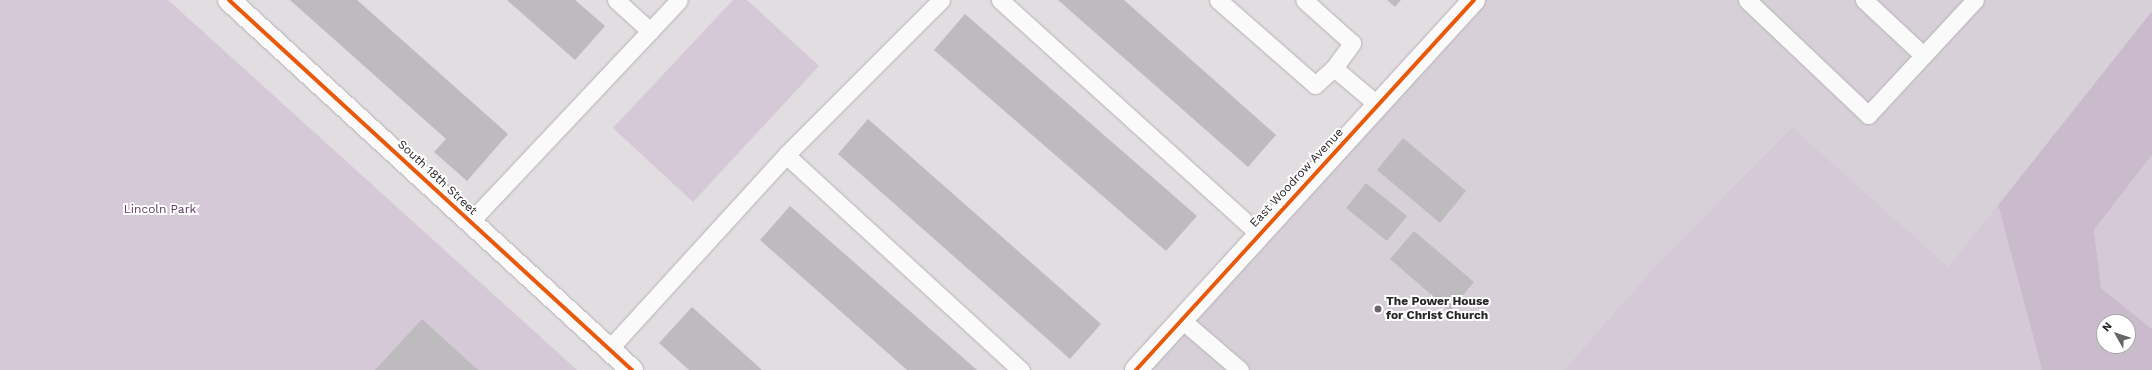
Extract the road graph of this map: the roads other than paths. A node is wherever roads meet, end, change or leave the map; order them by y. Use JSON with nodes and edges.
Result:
{"nodes":[{"id":1,"x":229,"y":0,"type":"edge"},
{"id":2,"x":616,"y":0,"type":"edge"},
{"id":3,"x":679,"y":0,"type":"edge"},
{"id":4,"x":941,"y":0,"type":"edge"},
{"id":5,"x":1000,"y":0,"type":"edge"},
{"id":6,"x":1218,"y":0,"type":"edge"},
{"id":7,"x":1304,"y":0,"type":"edge"},
{"id":8,"x":1474,"y":0,"type":"edge"},
{"id":9,"x":1747,"y":0,"type":"edge"},
{"id":10,"x":1864,"y":0,"type":"edge"},
{"id":11,"x":1975,"y":0,"type":"edge"},
{"id":12,"x":650,"y":31,"type":"junction"},
{"id":13,"x":1923,"y":55,"type":"junction"},
{"id":14,"x":1334,"y":68,"type":"junction"},
{"id":15,"x":1378,"y":105,"type":"junction"},
{"id":16,"x":786,"y":155,"type":"junction"},
{"id":17,"x":470,"y":222,"type":"junction"},
{"id":18,"x":1259,"y":234,"type":"junction"},
{"id":19,"x":1183,"y":321,"type":"junction"},
{"id":20,"x":609,"y":350,"type":"junction"},
{"id":21,"x":632,"y":370,"type":"edge"},
{"id":22,"x":1021,"y":370,"type":"edge"},
{"id":23,"x":1136,"y":370,"type":"edge"},
{"id":24,"x":1240,"y":370,"type":"edge"}],
"edges":[{"from":1,"to":17,"type":"street","name":"South 18th Street"},
{"from":2,"to":12,"type":"lane"},
{"from":3,"to":12,"type":"lane"},
{"from":4,"to":16,"type":"lane"},
{"from":5,"to":18,"type":"lane"},
{"from":6,"to":14,"type":"lane"},
{"from":7,"to":14,"type":"lane"},
{"from":8,"to":15,"type":"street","name":"East Woodrow Avenue"},
{"from":9,"to":13,"type":"lane"},
{"from":10,"to":13,"type":"lane"},
{"from":11,"to":13,"type":"lane"},
{"from":12,"to":17,"type":"lane"},
{"from":14,"to":15,"type":"lane"},
{"from":15,"to":18,"type":"street","name":"East Woodrow Avenue"},
{"from":16,"to":20,"type":"lane"},
{"from":16,"to":22,"type":"lane"},
{"from":17,"to":20,"type":"street","name":"South 18th Street"},
{"from":18,"to":19,"type":"street","name":"East Woodrow Avenue"},
{"from":19,"to":23,"type":"street","name":"East Woodrow Avenue"},
{"from":19,"to":24,"type":"lane"},
{"from":20,"to":21,"type":"street","name":"South 18th Street"}]}
